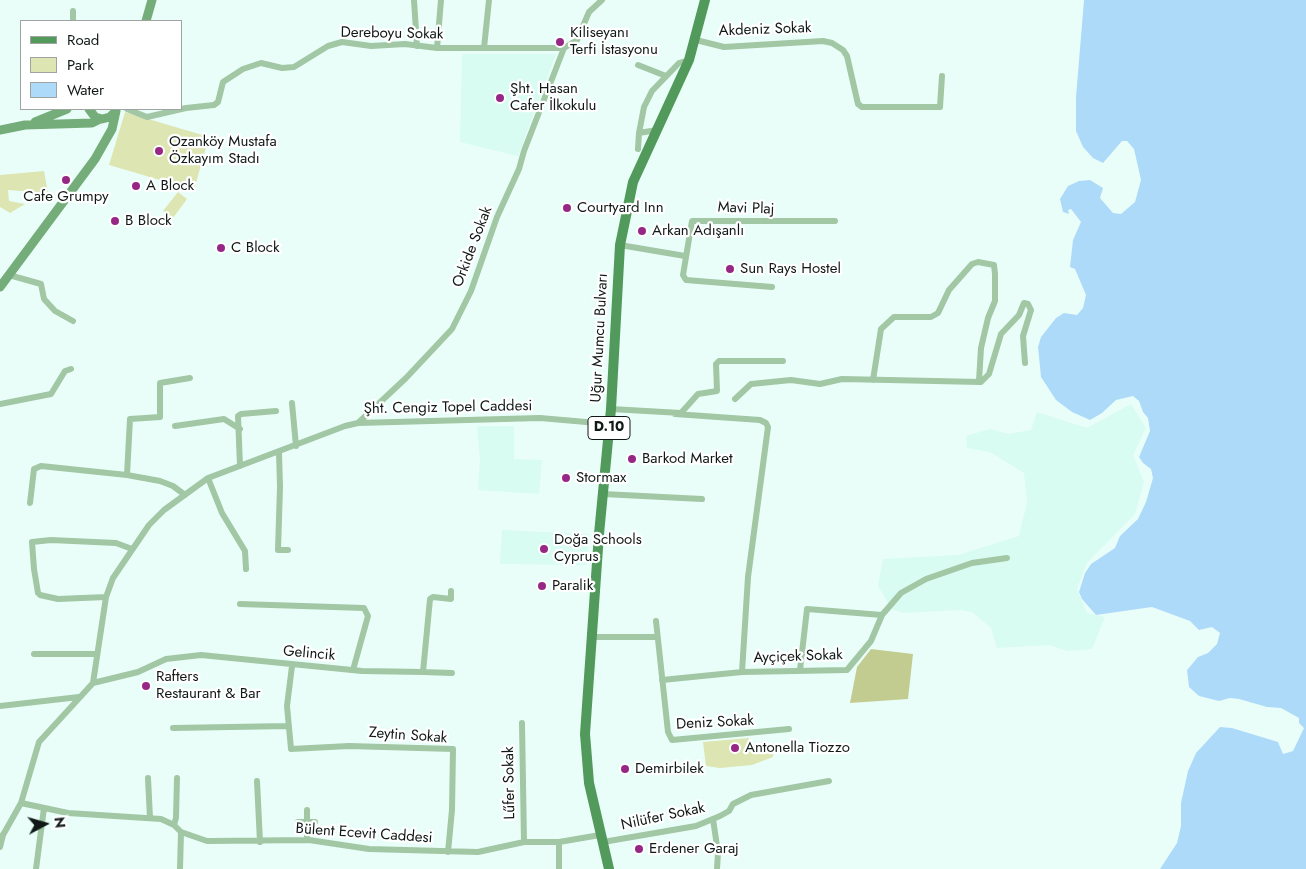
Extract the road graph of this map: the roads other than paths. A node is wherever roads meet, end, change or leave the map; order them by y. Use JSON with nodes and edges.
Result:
{"nodes":[{"id":1,"x":152,"y":0,"type":"edge"},
{"id":2,"x":414,"y":0,"type":"edge"},
{"id":3,"x":440,"y":0,"type":"edge"},
{"id":4,"x":489,"y":0,"type":"edge"},
{"id":5,"x":602,"y":0,"type":"edge"},
{"id":6,"x":705,"y":0,"type":"edge"},
{"id":7,"x":73,"y":11,"type":"dead end"},
{"id":8,"x":73,"y":20,"type":"edge"},
{"id":9,"x":146,"y":20,"type":"edge"},
{"id":10,"x":696,"y":40,"type":"junction"},
{"id":11,"x":417,"y":46,"type":"junction"},
{"id":12,"x":436,"y":48,"type":"junction"},
{"id":13,"x":484,"y":48,"type":"junction"},
{"id":14,"x":564,"y":48,"type":"junction"},
{"id":15,"x":689,"y":60,"type":"junction"},
{"id":16,"x":638,"y":65,"type":"dead end"},
{"id":17,"x":666,"y":76,"type":"junction"},
{"id":18,"x":942,"y":76,"type":"dead end"},
{"id":19,"x":182,"y":109,"type":"edge"},
{"id":20,"x":64,"y":110,"type":"edge"},
{"id":21,"x":90,"y":110,"type":"edge"},
{"id":22,"x":117,"y":110,"type":"edge"},
{"id":23,"x":130,"y":110,"type":"edge"},
{"id":24,"x":178,"y":110,"type":"edge"},
{"id":25,"x":101,"y":119,"type":"junction"},
{"id":26,"x":25,"y":125,"type":"junction"},
{"id":27,"x":0,"y":130,"type":"edge"},
{"id":28,"x":657,"y":130,"type":"junction"},
{"id":29,"x":639,"y":133,"type":"junction"},
{"id":30,"x":109,"y":136,"type":"junction"},
{"id":31,"x":638,"y":149,"type":"dead end"},
{"id":32,"x":835,"y":221,"type":"dead end"},
{"id":33,"x":620,"y":245,"type":"junction"},
{"id":34,"x":685,"y":256,"type":"junction"},
{"id":35,"x":9,"y":275,"type":"junction"},
{"id":36,"x":0,"y":287,"type":"edge"},
{"id":37,"x":772,"y":287,"type":"dead end"},
{"id":38,"x":73,"y":321,"type":"dead end"},
{"id":39,"x":783,"y":361,"type":"dead end"},
{"id":40,"x":1025,"y":362,"type":"dead end"},
{"id":41,"x":71,"y":370,"type":"dead end"},
{"id":42,"x":190,"y":378,"type":"dead end"},
{"id":43,"x":873,"y":380,"type":"junction"},
{"id":44,"x":979,"y":382,"type":"junction"},
{"id":45,"x":736,"y":399,"type":"dead end"},
{"id":46,"x":292,"y":403,"type":"dead end"},
{"id":47,"x":0,"y":404,"type":"edge"},
{"id":48,"x":611,"y":409,"type":"junction"},
{"id":49,"x":276,"y":411,"type":"dead end"},
{"id":50,"x":675,"y":414,"type":"junction"},
{"id":51,"x":358,"y":423,"type":"junction"},
{"id":52,"x":609,"y":424,"type":"junction"},
{"id":53,"x":175,"y":426,"type":"dead end"},
{"id":54,"x":240,"y":429,"type":"junction"},
{"id":55,"x":296,"y":446,"type":"junction"},
{"id":56,"x":279,"y":452,"type":"junction"},
{"id":57,"x":240,"y":466,"type":"junction"},
{"id":58,"x":127,"y":475,"type":"junction"},
{"id":59,"x":208,"y":478,"type":"junction"},
{"id":60,"x":602,"y":494,"type":"junction"},
{"id":61,"x":185,"y":495,"type":"junction"},
{"id":62,"x":702,"y":500,"type":"dead end"},
{"id":63,"x":30,"y":503,"type":"dead end"},
{"id":64,"x":132,"y":549,"type":"junction"},
{"id":65,"x":288,"y":550,"type":"dead end"},
{"id":66,"x":1007,"y":558,"type":"dead end"},
{"id":67,"x":246,"y":569,"type":"dead end"},
{"id":68,"x":451,"y":591,"type":"dead end"},
{"id":69,"x":106,"y":598,"type":"junction"},
{"id":70,"x":240,"y":604,"type":"dead end"},
{"id":71,"x":882,"y":615,"type":"junction"},
{"id":72,"x":656,"y":621,"type":"dead end"},
{"id":73,"x":590,"y":637,"type":"junction"},
{"id":74,"x":657,"y":637,"type":"junction"},
{"id":75,"x":34,"y":654,"type":"dead end"},
{"id":76,"x":96,"y":654,"type":"junction"},
{"id":77,"x":292,"y":666,"type":"junction"},
{"id":78,"x":353,"y":670,"type":"junction"},
{"id":79,"x":800,"y":670,"type":"junction"},
{"id":80,"x":424,"y":672,"type":"junction"},
{"id":81,"x":742,"y":672,"type":"junction"},
{"id":82,"x":452,"y":673,"type":"dead end"},
{"id":83,"x":662,"y":680,"type":"junction"},
{"id":84,"x":94,"y":683,"type":"junction"},
{"id":85,"x":79,"y":697,"type":"junction"},
{"id":86,"x":0,"y":706,"type":"edge"},
{"id":87,"x":522,"y":723,"type":"dead end"},
{"id":88,"x":288,"y":726,"type":"junction"},
{"id":89,"x":173,"y":728,"type":"dead end"},
{"id":90,"x":789,"y":729,"type":"dead end"},
{"id":91,"x":148,"y":778,"type":"dead end"},
{"id":92,"x":177,"y":778,"type":"dead end"},
{"id":93,"x":257,"y":781,"type":"dead end"},
{"id":94,"x":829,"y":781,"type":"dead end"},
{"id":95,"x":21,"y":803,"type":"junction"},
{"id":96,"x":44,"y":808,"type":"junction"},
{"id":97,"x":307,"y":810,"type":"dead end"},
{"id":98,"x":150,"y":818,"type":"junction"},
{"id":99,"x":713,"y":819,"type":"junction"},
{"id":100,"x":298,"y":822,"type":"dead end"},
{"id":101,"x":315,"y":822,"type":"dead end"},
{"id":102,"x":307,"y":823,"type":"junction"},
{"id":103,"x":174,"y":825,"type":"junction"},
{"id":104,"x":181,"y":832,"type":"junction"},
{"id":105,"x":2,"y":835,"type":"edge"},
{"id":106,"x":602,"y":838,"type":"junction"},
{"id":107,"x":307,"y":840,"type":"junction"},
{"id":108,"x":260,"y":842,"type":"junction"},
{"id":109,"x":524,"y":842,"type":"junction"},
{"id":110,"x":559,"y":842,"type":"junction"},
{"id":111,"x":0,"y":847,"type":"edge"},
{"id":112,"x":448,"y":852,"type":"junction"},
{"id":113,"x":36,"y":869,"type":"edge"},
{"id":114,"x":180,"y":869,"type":"edge"},
{"id":115,"x":559,"y":869,"type":"edge"},
{"id":116,"x":609,"y":869,"type":"edge"},
{"id":117,"x":717,"y":869,"type":"edge"}],
"edges":[{"from":1,"to":9,"type":"street"},
{"from":2,"to":11,"type":"street"},
{"from":3,"to":12,"type":"street"},
{"from":4,"to":13,"type":"street"},
{"from":5,"to":14,"type":"street"},
{"from":6,"to":10,"type":"main road","name":"Uğur Mumcu Bulvarı","number":"D.10"},
{"from":7,"to":8,"type":"street"},
{"from":10,"to":15,"type":"main road","name":"Uğur Mumcu Bulvarı","number":"D.10"},
{"from":10,"to":18,"type":"street","name":"Akdeniz Sokak"},
{"from":11,"to":12,"type":"street","name":"Dereboyu Sokak"},
{"from":11,"to":19,"type":"street","name":"Dereboyu Sokak"},
{"from":12,"to":13,"type":"street","name":"Dereboyu Sokak"},
{"from":13,"to":14,"type":"street","name":"Dereboyu Sokak"},
{"from":14,"to":51,"type":"street","name":"Orkide Sokak"},
{"from":15,"to":17,"type":"street"},
{"from":15,"to":28,"type":"main road","name":"Uğur Mumcu Bulvarı","number":"D.10"},
{"from":16,"to":17,"type":"street"},
{"from":17,"to":29,"type":"street"},
{"from":20,"to":26,"type":"street"},
{"from":21,"to":25,"type":"street"},
{"from":22,"to":25,"type":"street"},
{"from":22,"to":30,"type":"street"},
{"from":23,"to":24,"type":"street","name":"Dereboyu Sokak"},
{"from":25,"to":26,"type":"street"},
{"from":25,"to":30,"type":"street"},
{"from":26,"to":27,"type":"street"},
{"from":28,"to":29,"type":"street"},
{"from":28,"to":33,"type":"main road","name":"Uğur Mumcu Bulvarı","number":"D.10"},
{"from":29,"to":31,"type":"street"},
{"from":30,"to":35,"type":"street"},
{"from":32,"to":34,"type":"street","name":"Mavi Plaj"},
{"from":33,"to":34,"type":"street"},
{"from":33,"to":48,"type":"main road","name":"Uğur Mumcu Bulvarı","number":"D.10"},
{"from":34,"to":37,"type":"street"},
{"from":35,"to":36,"type":"street"},
{"from":35,"to":38,"type":"street"},
{"from":39,"to":50,"type":"street"},
{"from":40,"to":44,"type":"street"},
{"from":41,"to":47,"type":"street"},
{"from":42,"to":58,"type":"street"},
{"from":43,"to":44,"type":"street"},
{"from":43,"to":44,"type":"street"},
{"from":43,"to":45,"type":"street"},
{"from":46,"to":55,"type":"street"},
{"from":48,"to":50,"type":"street"},
{"from":48,"to":52,"type":"main road","name":"Uğur Mumcu Bulvarı","number":"D.10"},
{"from":49,"to":54,"type":"street"},
{"from":50,"to":81,"type":"street"},
{"from":51,"to":52,"type":"street","name":"Şht. Cengiz Topel Caddesi"},
{"from":51,"to":55,"type":"street","name":"Şht. Cengiz Topel Caddesi"},
{"from":52,"to":60,"type":"main road","name":"Uğur Mumcu Bulvarı","number":"D.10"},
{"from":53,"to":54,"type":"street"},
{"from":54,"to":57,"type":"street"},
{"from":55,"to":56,"type":"street","name":"Şht. Cengiz Topel Caddesi"},
{"from":56,"to":57,"type":"street","name":"Şht. Cengiz Topel Caddesi"},
{"from":56,"to":65,"type":"street"},
{"from":57,"to":59,"type":"street","name":"Şht. Cengiz Topel Caddesi"},
{"from":58,"to":61,"type":"street"},
{"from":58,"to":63,"type":"street"},
{"from":59,"to":61,"type":"street","name":"Şht. Cengiz Topel Caddesi"},
{"from":59,"to":67,"type":"street"},
{"from":60,"to":62,"type":"street"},
{"from":60,"to":73,"type":"main road","name":"Uğur Mumcu Bulvarı","number":"D.10"},
{"from":61,"to":64,"type":"street","name":"Şht. Cengiz Topel Caddesi"},
{"from":64,"to":69,"type":"street","name":"Şht. Cengiz Topel Caddesi"},
{"from":64,"to":69,"type":"street"},
{"from":66,"to":71,"type":"street","name":"Ayçiçek Sokak"},
{"from":68,"to":80,"type":"street"},
{"from":69,"to":76,"type":"street","name":"Şht. Cengiz Topel Caddesi"},
{"from":70,"to":78,"type":"street"},
{"from":71,"to":79,"type":"street","name":"Ayçiçek Sokak"},
{"from":71,"to":79,"type":"street"},
{"from":72,"to":74,"type":"street","name":"Deniz Sokak"},
{"from":73,"to":74,"type":"street"},
{"from":73,"to":106,"type":"main road","name":"Uğur Mumcu Bulvarı","number":"D.10"},
{"from":74,"to":83,"type":"street","name":"Deniz Sokak"},
{"from":75,"to":76,"type":"street"},
{"from":76,"to":84,"type":"street","name":"Şht. Cengiz Topel Caddesi"},
{"from":77,"to":78,"type":"street","name":"Gelincik"},
{"from":77,"to":84,"type":"street","name":"Gelincik"},
{"from":77,"to":88,"type":"street"},
{"from":78,"to":80,"type":"street","name":"Gelincik"},
{"from":79,"to":81,"type":"street","name":"Ayçiçek Sokak"},
{"from":80,"to":82,"type":"street","name":"Gelincik"},
{"from":81,"to":83,"type":"street","name":"Ayçiçek Sokak"},
{"from":83,"to":90,"type":"street","name":"Deniz Sokak"},
{"from":84,"to":85,"type":"street"},
{"from":85,"to":86,"type":"street"},
{"from":85,"to":95,"type":"street"},
{"from":87,"to":109,"type":"street","name":"Lűfer Sokak"},
{"from":88,"to":89,"type":"street"},
{"from":88,"to":112,"type":"street","name":"Zeytin Sokak"},
{"from":91,"to":98,"type":"street"},
{"from":92,"to":103,"type":"street"},
{"from":93,"to":108,"type":"street"},
{"from":94,"to":99,"type":"street","name":"Nilüfer Sokak"},
{"from":95,"to":96,"type":"street","name":"Bülent Ecevit Caddesi"},
{"from":95,"to":105,"type":"street"},
{"from":96,"to":98,"type":"street","name":"Bülent Ecevit Caddesi"},
{"from":96,"to":113,"type":"street"},
{"from":97,"to":102,"type":"street"},
{"from":98,"to":103,"type":"street","name":"Bülent Ecevit Caddesi"},
{"from":99,"to":106,"type":"street","name":"Nilüfer Sokak"},
{"from":99,"to":117,"type":"street"},
{"from":100,"to":102,"type":"street"},
{"from":101,"to":102,"type":"street"},
{"from":102,"to":107,"type":"street"},
{"from":103,"to":104,"type":"street","name":"Bülent Ecevit Caddesi"},
{"from":104,"to":108,"type":"street","name":"Bülent Ecevit Caddesi"},
{"from":104,"to":114,"type":"street"},
{"from":105,"to":111,"type":"street"},
{"from":106,"to":110,"type":"street","name":"Bülent Ecevit Caddesi"},
{"from":106,"to":116,"type":"main road","name":"Uğur Mumcu Bulvarı","number":"D.10"},
{"from":107,"to":108,"type":"street","name":"Bülent Ecevit Caddesi"},
{"from":107,"to":112,"type":"street","name":"Bülent Ecevit Caddesi"},
{"from":109,"to":110,"type":"street","name":"Bülent Ecevit Caddesi"},
{"from":109,"to":112,"type":"street","name":"Bülent Ecevit Caddesi"},
{"from":110,"to":115,"type":"street"}]}
